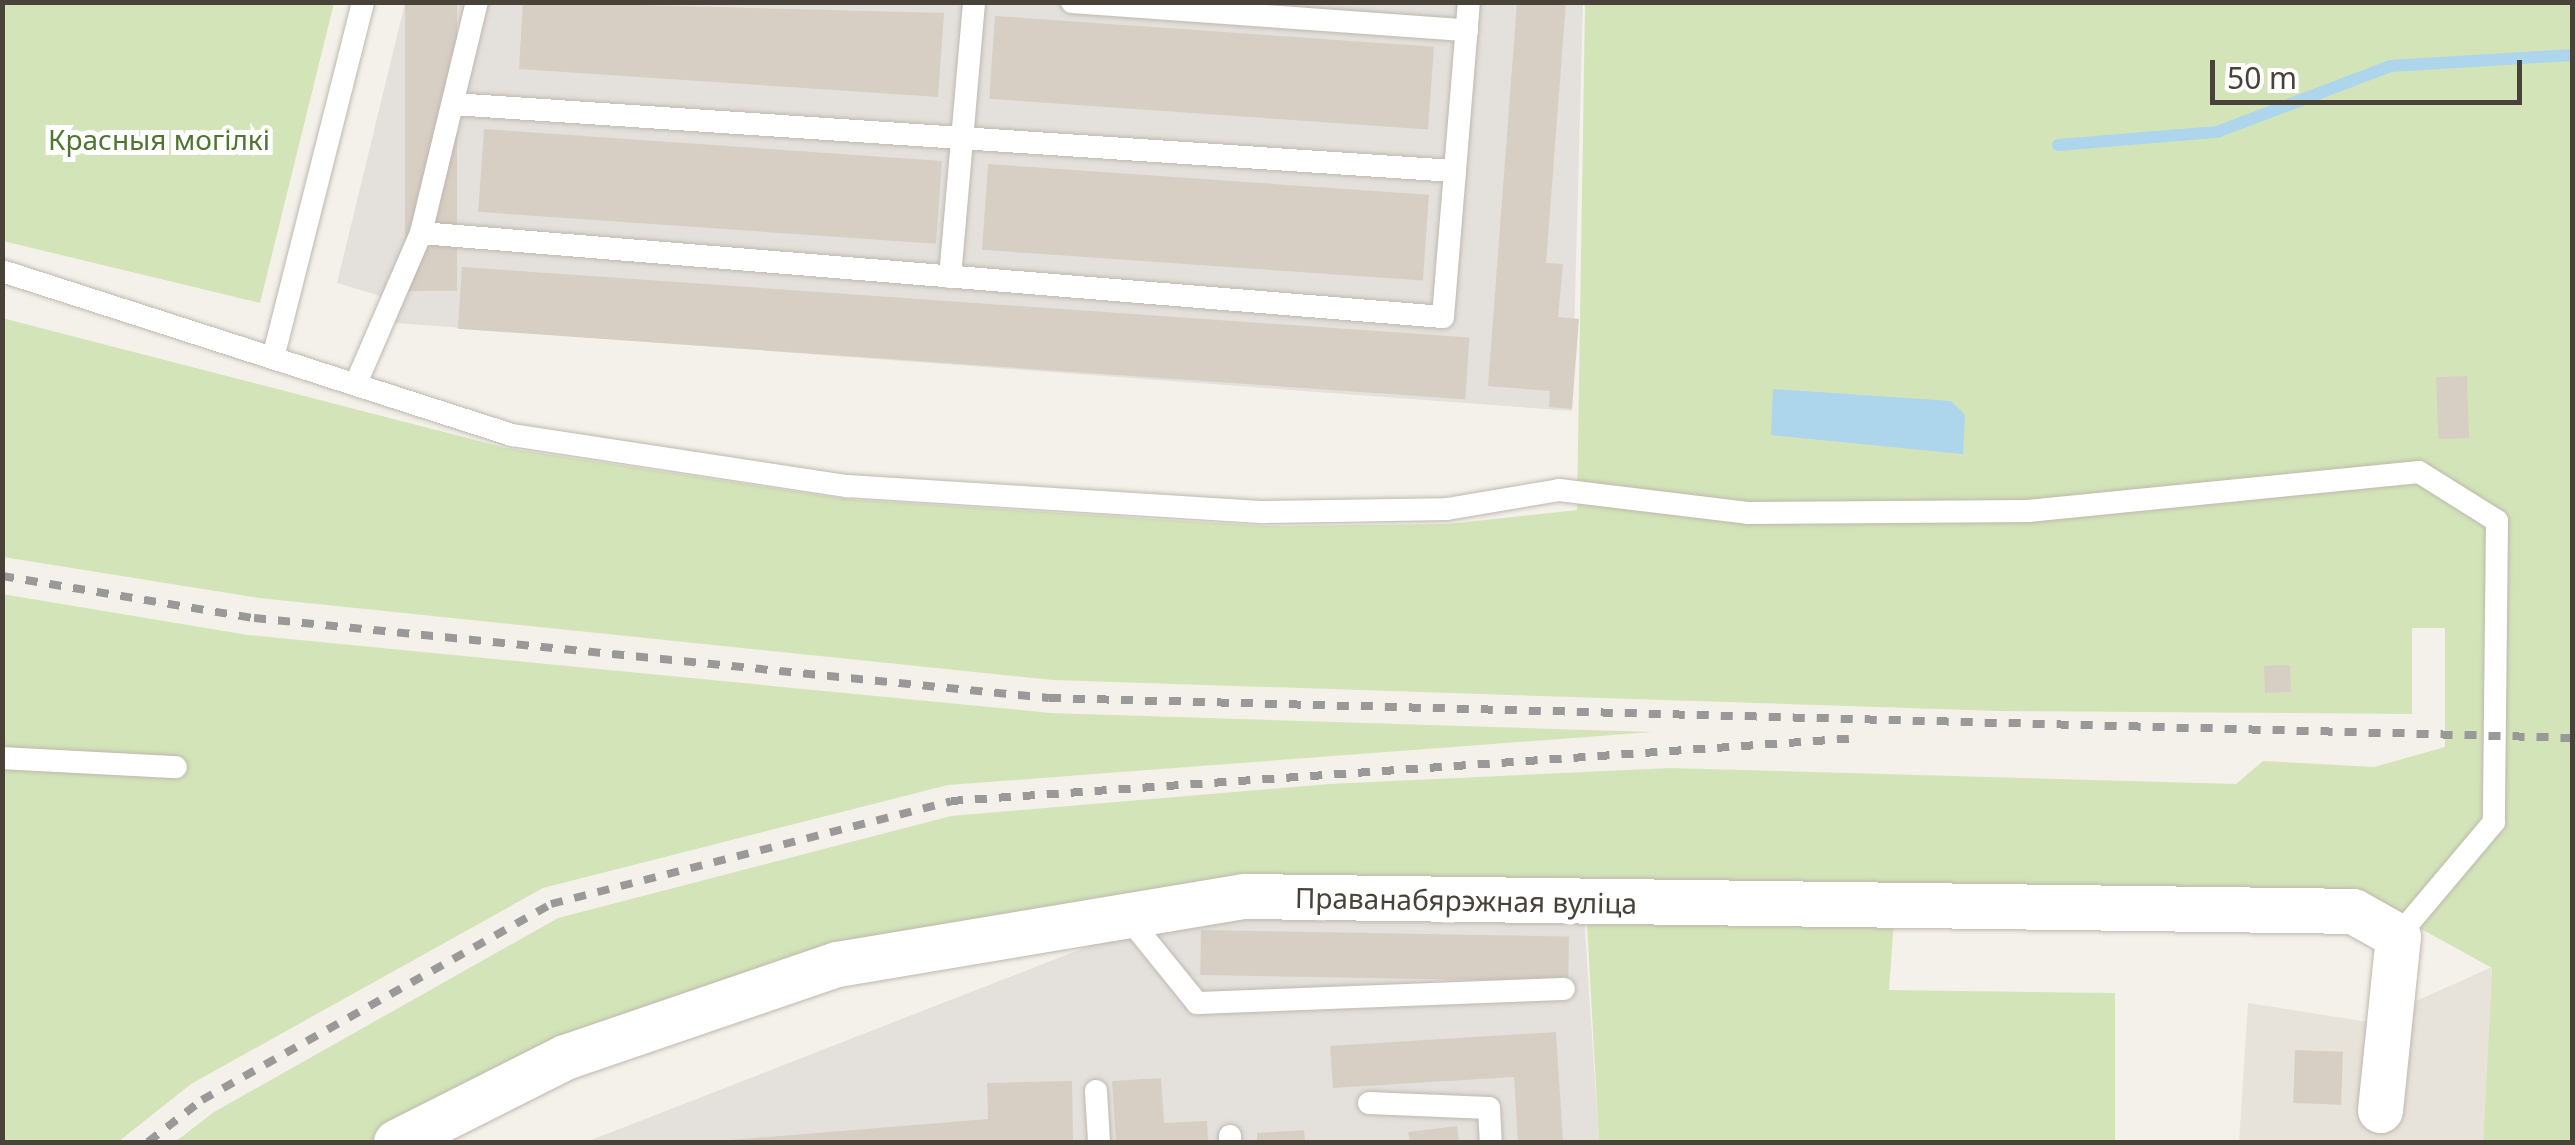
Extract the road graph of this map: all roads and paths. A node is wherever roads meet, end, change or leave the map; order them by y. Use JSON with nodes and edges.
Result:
{"nodes":[{"id":1,"x":363,"y":2,"type":"edge"},
{"id":2,"x":477,"y":2,"type":"edge"},
{"id":3,"x":974,"y":2,"type":"edge"},
{"id":4,"x":1072,"y":2,"type":"edge"},
{"id":5,"x":1470,"y":2,"type":"edge"},
{"id":6,"x":1467,"y":30,"type":"junction"},
{"id":7,"x":453,"y":104,"type":"junction"},
{"id":8,"x":963,"y":138,"type":"junction"},
{"id":9,"x":1455,"y":172,"type":"junction"},
{"id":10,"x":421,"y":233,"type":"junction"},
{"id":11,"x":2,"y":271,"type":"edge"},
{"id":12,"x":950,"y":277,"type":"junction"},
{"id":13,"x":274,"y":354,"type":"junction"},
{"id":14,"x":357,"y":381,"type":"junction"},
{"id":15,"x":2,"y":758,"type":"edge"},
{"id":16,"x":176,"y":767,"type":"dead end"},
{"id":17,"x":1122,"y":912,"type":"junction"},
{"id":18,"x":2398,"y":936,"type":"junction"},
{"id":19,"x":1564,"y":989,"type":"dead end"},
{"id":20,"x":1096,"y":1091,"type":"dead end"},
{"id":21,"x":1370,"y":1103,"type":"dead end"},
{"id":22,"x":2380,"y":1110,"type":"dead end"},
{"id":23,"x":396,"y":1142,"type":"edge"},
{"id":24,"x":1099,"y":1142,"type":"edge"},
{"id":25,"x":1491,"y":1142,"type":"edge"}],
"edges":[{"from":1,"to":13,"type":"lane"},
{"from":2,"to":7,"type":"lane"},
{"from":3,"to":8,"type":"lane"},
{"from":4,"to":6,"type":"lane"},
{"from":5,"to":6,"type":"lane"},
{"from":6,"to":9,"type":"lane"},
{"from":7,"to":8,"type":"lane"},
{"from":7,"to":10,"type":"lane"},
{"from":8,"to":9,"type":"lane"},
{"from":8,"to":12,"type":"lane"},
{"from":9,"to":12,"type":"lane"},
{"from":10,"to":12,"type":"lane"},
{"from":10,"to":14,"type":"lane"},
{"from":11,"to":13,"type":"lane"},
{"from":13,"to":14,"type":"lane"},
{"from":14,"to":18,"type":"lane"},
{"from":15,"to":16,"type":"lane"},
{"from":17,"to":18,"type":"street","name":"Праванабярэжная вуліца"},
{"from":17,"to":19,"type":"lane"},
{"from":17,"to":23,"type":"street","name":"Праванабярэжная вуліца"},
{"from":18,"to":22,"type":"street"},
{"from":20,"to":24,"type":"lane"},
{"from":21,"to":25,"type":"lane"}]}
